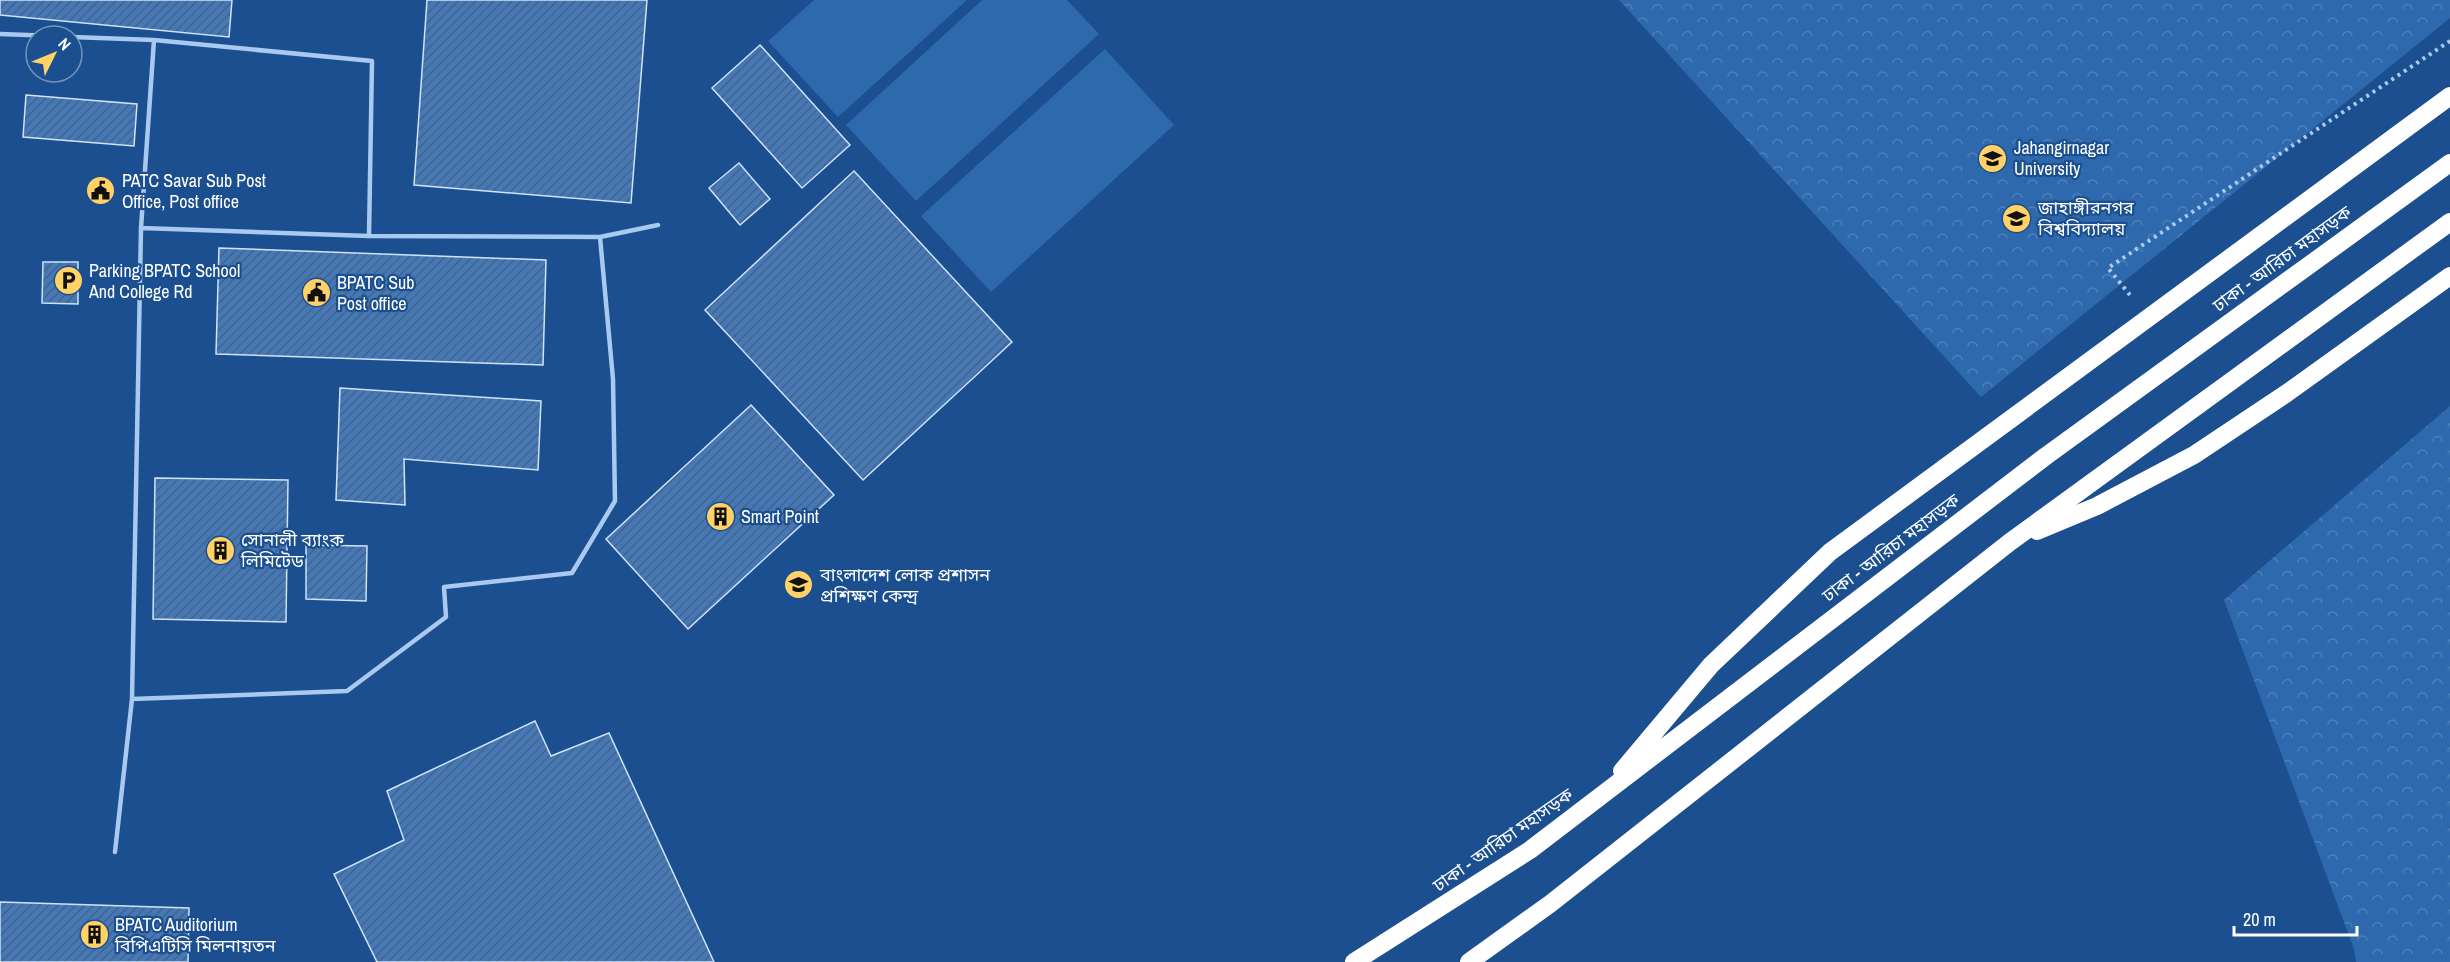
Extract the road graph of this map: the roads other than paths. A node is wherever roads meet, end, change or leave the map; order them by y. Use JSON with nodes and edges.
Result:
{"nodes":[{"id":1,"x":0,"y":34,"type":"edge"},
{"id":2,"x":24,"y":35,"type":"edge"},
{"id":3,"x":84,"y":37,"type":"edge"},
{"id":4,"x":154,"y":40,"type":"junction"},
{"id":5,"x":2450,"y":96,"type":"edge"},
{"id":6,"x":2450,"y":163,"type":"edge"},
{"id":7,"x":2450,"y":222,"type":"edge"},
{"id":8,"x":658,"y":225,"type":"dead end"},
{"id":9,"x":141,"y":228,"type":"junction"},
{"id":10,"x":369,"y":236,"type":"junction"},
{"id":11,"x":600,"y":237,"type":"junction"},
{"id":12,"x":2450,"y":276,"type":"edge"},
{"id":13,"x":2010,"y":542,"type":"junction"},
{"id":14,"x":132,"y":699,"type":"junction"},
{"id":15,"x":1597,"y":799,"type":"junction"},
{"id":16,"x":115,"y":852,"type":"dead end"},
{"id":17,"x":1354,"y":962,"type":"edge"},
{"id":18,"x":1469,"y":962,"type":"edge"}],
"edges":[{"from":1,"to":2,"type":"lane"},
{"from":3,"to":4,"type":"lane"},
{"from":4,"to":9,"type":"lane"},
{"from":4,"to":10,"type":"lane"},
{"from":5,"to":15,"type":"highway"},
{"from":6,"to":15,"type":"highway","name":"ঢাকা - আরিচা মহাসড়ক"},
{"from":7,"to":13,"type":"highway"},
{"from":8,"to":11,"type":"lane"},
{"from":9,"to":10,"type":"lane"},
{"from":9,"to":14,"type":"lane"},
{"from":10,"to":11,"type":"lane"},
{"from":11,"to":14,"type":"lane"},
{"from":12,"to":13,"type":"highway"},
{"from":13,"to":18,"type":"highway"},
{"from":14,"to":16,"type":"lane"},
{"from":15,"to":17,"type":"highway","name":"ঢাকা - আরিচা মহাসড়ক"}]}
